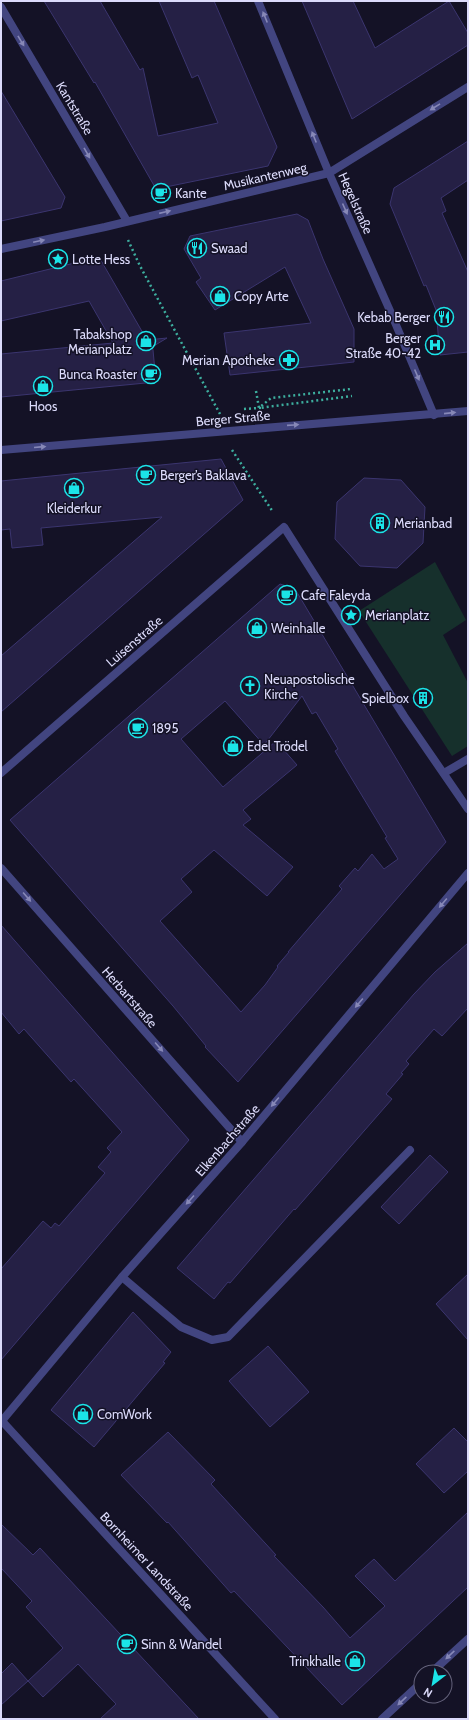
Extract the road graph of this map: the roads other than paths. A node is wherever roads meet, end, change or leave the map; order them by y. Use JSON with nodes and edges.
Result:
{"nodes":[{"id":1,"x":258,"y":1,"type":"edge"},
{"id":2,"x":1,"y":7,"type":"edge"},
{"id":3,"x":468,"y":87,"type":"edge"},
{"id":4,"x":329,"y":173,"type":"junction"},
{"id":5,"x":127,"y":221,"type":"junction"},
{"id":6,"x":1,"y":249,"type":"edge"},
{"id":7,"x":468,"y":411,"type":"edge"},
{"id":8,"x":434,"y":415,"type":"junction"},
{"id":9,"x":1,"y":450,"type":"edge"},
{"id":10,"x":468,"y":759,"type":"edge"},
{"id":11,"x":1,"y":773,"type":"edge"},
{"id":12,"x":444,"y":773,"type":"junction"},
{"id":13,"x":468,"y":810,"type":"edge"},
{"id":14,"x":1,"y":868,"type":"edge"},
{"id":15,"x":468,"y":873,"type":"edge"},
{"id":16,"x":242,"y":1142,"type":"junction"},
{"id":17,"x":410,"y":1150,"type":"dead end"},
{"id":18,"x":122,"y":1277,"type":"junction"},
{"id":19,"x":1,"y":1421,"type":"edge"},
{"id":20,"x":468,"y":1639,"type":"edge"},
{"id":21,"x":441,"y":1664,"type":"edge"},
{"id":22,"x":413,"y":1690,"type":"edge"},
{"id":23,"x":276,"y":1719,"type":"edge"},
{"id":24,"x":382,"y":1719,"type":"edge"}],
"edges":[{"from":4,"to":1,"type":"street","name":"Hegelstraße","one_way":true},
{"from":2,"to":5,"type":"street","name":"Kantstraße","one_way":true},
{"from":3,"to":4,"type":"street","name":"Musikantenweg","one_way":true},
{"from":5,"to":4,"type":"street","name":"Musikantenweg","one_way":true},
{"from":4,"to":8,"type":"street","name":"Hegelstraße","one_way":true},
{"from":6,"to":5,"type":"street","name":"Musikantenweg","one_way":true},
{"from":8,"to":7,"type":"street","name":"Berger Straße","one_way":true},
{"from":9,"to":8,"type":"street","name":"Berger Straße","one_way":true},
{"from":10,"to":12,"type":"street"},
{"from":11,"to":12,"type":"street","name":"Luisenstraße"},
{"from":12,"to":13,"type":"street"},
{"from":14,"to":16,"type":"street","name":"Herbartstraße","one_way":true},
{"from":15,"to":16,"type":"street","name":"Elkenbachstraße","one_way":true},
{"from":16,"to":18,"type":"street","name":"Elkenbachstraße","one_way":true},
{"from":17,"to":18,"type":"street"},
{"from":18,"to":19,"type":"street","name":"Elkenbachstraße"},
{"from":19,"to":23,"type":"street","name":"Bornheimer Landstraße"},
{"from":20,"to":21,"type":"street","one_way":true},
{"from":22,"to":24,"type":"street","one_way":true}]}
